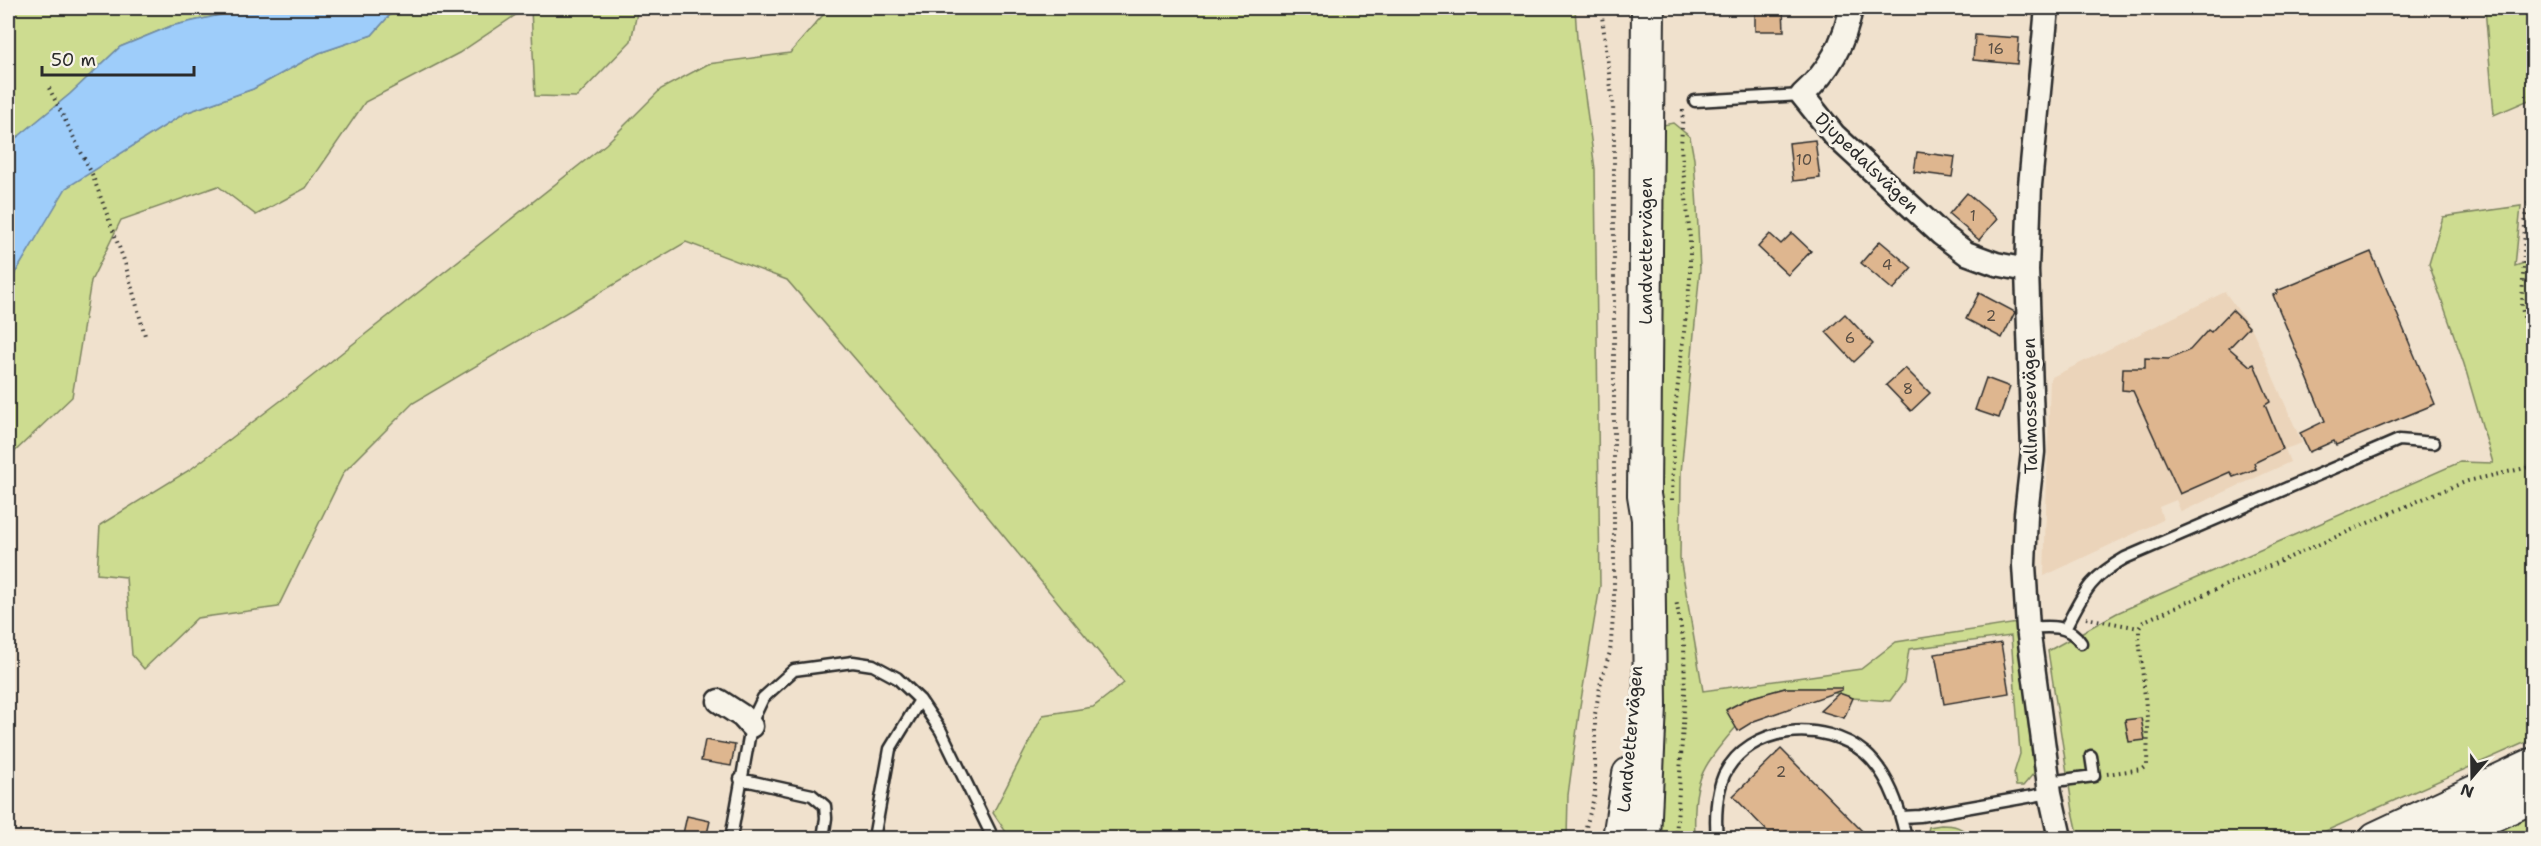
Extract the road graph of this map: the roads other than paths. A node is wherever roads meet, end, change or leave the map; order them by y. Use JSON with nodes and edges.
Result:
{"nodes":[{"id":1,"x":1648,"y":8,"type":"edge"},
{"id":2,"x":1851,"y":8,"type":"edge"},
{"id":3,"x":2047,"y":8,"type":"edge"},
{"id":4,"x":1802,"y":95,"type":"junction"},
{"id":5,"x":1695,"y":100,"type":"road end"},
{"id":6,"x":2027,"y":270,"type":"junction"},
{"id":7,"x":2434,"y":443,"type":"dead end"},
{"id":8,"x":1644,"y":495,"type":"junction"},
{"id":9,"x":2028,"y":628,"type":"junction"},
{"id":10,"x":2064,"y":628,"type":"junction"},
{"id":11,"x":2081,"y":643,"type":"dead end"},
{"id":12,"x":920,"y":700,"type":"junction"},
{"id":13,"x":719,"y":701,"type":"dead end"},
{"id":14,"x":751,"y":726,"type":"junction"},
{"id":15,"x":2091,"y":756,"type":"dead end"},
{"id":16,"x":2534,"y":764,"type":"edge"},
{"id":17,"x":740,"y":779,"type":"junction"},
{"id":18,"x":2049,"y":787,"type":"junction"},
{"id":19,"x":2534,"y":796,"type":"edge"},
{"id":20,"x":1902,"y":817,"type":"junction"},
{"id":21,"x":730,"y":838,"type":"edge"},
{"id":22,"x":823,"y":838,"type":"edge"},
{"id":23,"x":874,"y":838,"type":"edge"},
{"id":24,"x":993,"y":838,"type":"edge"},
{"id":25,"x":1619,"y":838,"type":"edge"},
{"id":26,"x":1644,"y":838,"type":"edge"},
{"id":27,"x":1717,"y":838,"type":"edge"},
{"id":28,"x":1906,"y":838,"type":"edge"},
{"id":29,"x":2060,"y":838,"type":"edge"},
{"id":30,"x":2376,"y":838,"type":"edge"},
{"id":31,"x":2444,"y":838,"type":"edge"}],
"edges":[{"from":1,"to":8,"type":"street","name":"Landvettervägen"},
{"from":2,"to":4,"type":"street","name":"Djupedalsvägen"},
{"from":3,"to":6,"type":"street","name":"Tallmossevägen"},
{"from":4,"to":5,"type":"lane"},
{"from":4,"to":6,"type":"street","name":"Djupedalsvägen"},
{"from":6,"to":9,"type":"street","name":"Tallmossevägen"},
{"from":7,"to":10,"type":"lane"},
{"from":8,"to":25,"type":"street","name":"Landvettervägen"},
{"from":8,"to":26,"type":"street","name":"Landvettervägen"},
{"from":9,"to":10,"type":"lane"},
{"from":9,"to":18,"type":"street","name":"Tallmossevägen"},
{"from":10,"to":11,"type":"lane"},
{"from":12,"to":14,"type":"lane"},
{"from":12,"to":23,"type":"lane"},
{"from":12,"to":24,"type":"lane"},
{"from":13,"to":14,"type":"street"},
{"from":14,"to":17,"type":"lane"},
{"from":15,"to":18,"type":"lane"},
{"from":16,"to":30,"type":"street"},
{"from":17,"to":21,"type":"lane"},
{"from":17,"to":22,"type":"lane"},
{"from":18,"to":20,"type":"lane"},
{"from":18,"to":29,"type":"street","name":"Tallmossevägen"},
{"from":19,"to":31,"type":"street"},
{"from":20,"to":27,"type":"lane"},
{"from":20,"to":28,"type":"lane"}]}
